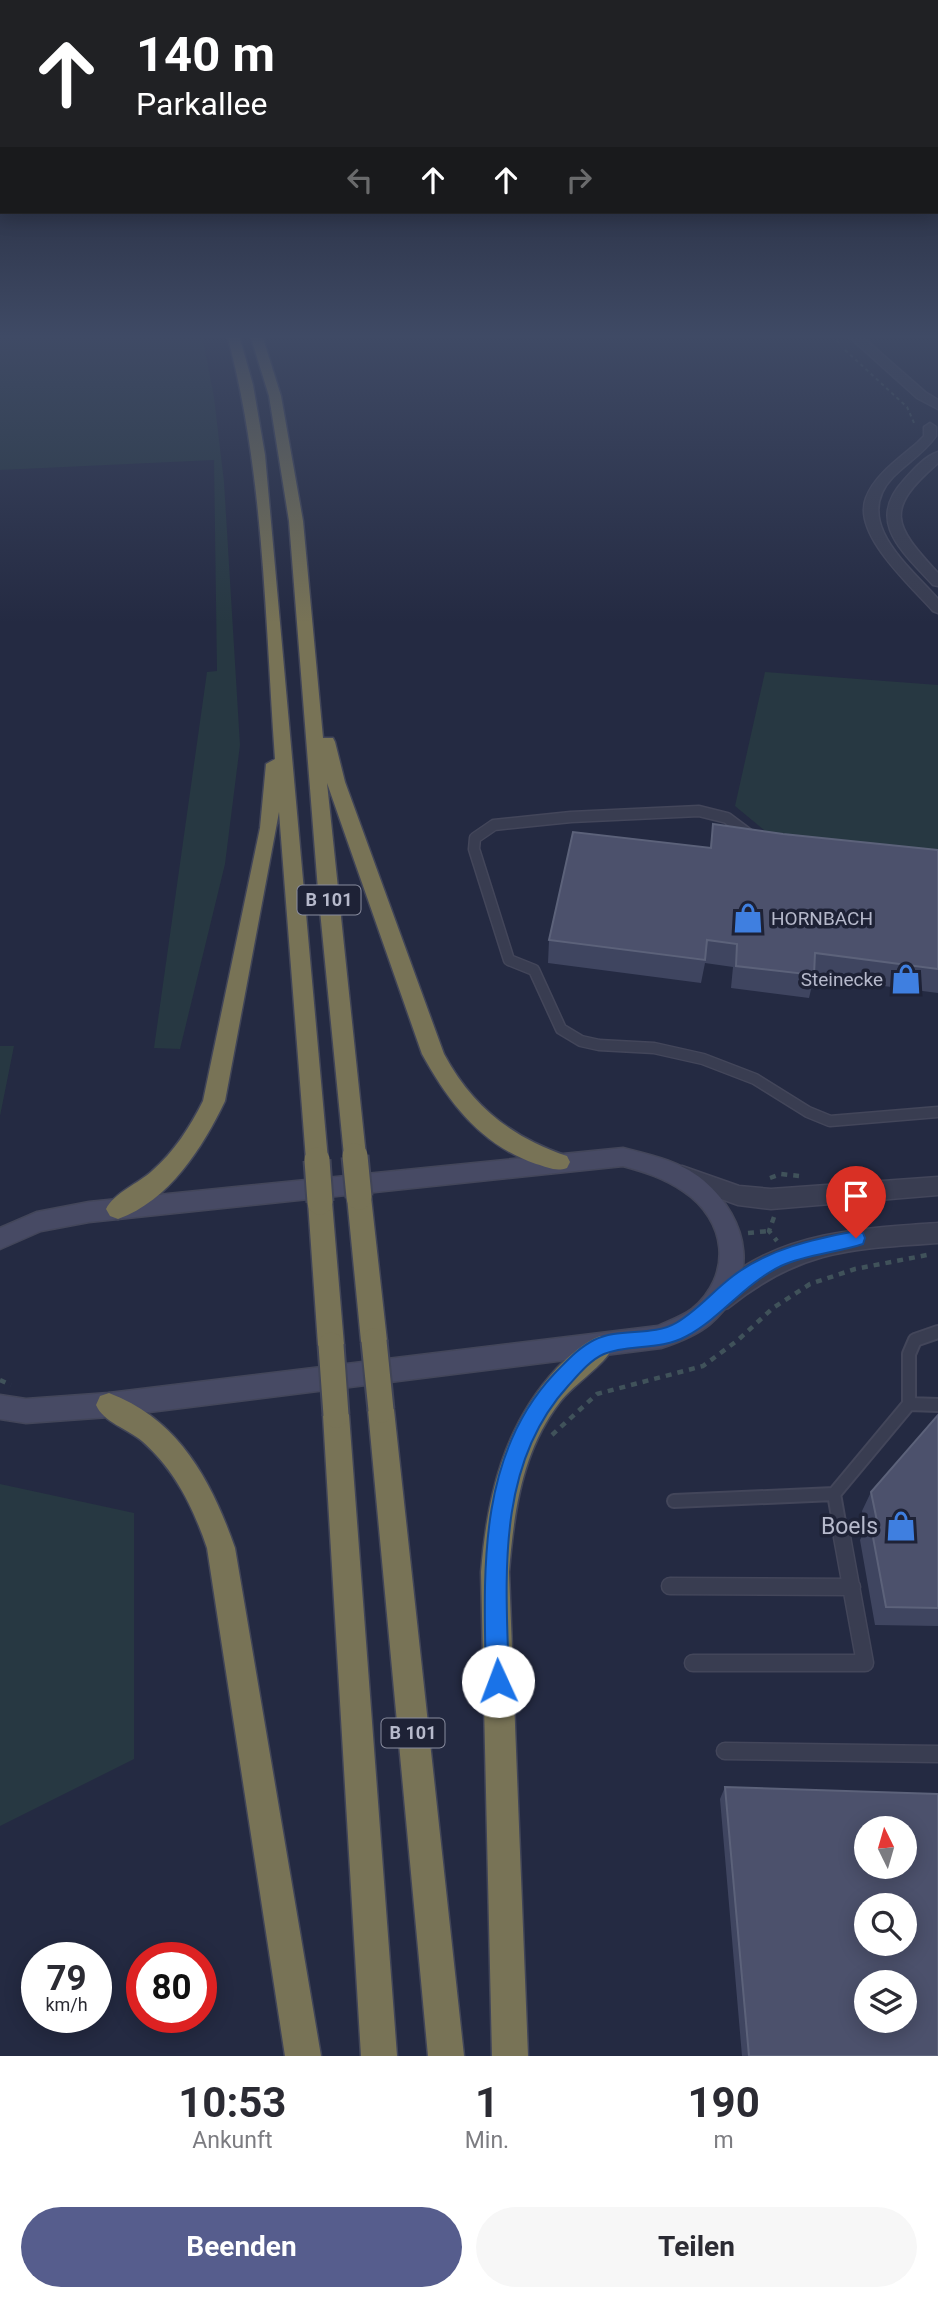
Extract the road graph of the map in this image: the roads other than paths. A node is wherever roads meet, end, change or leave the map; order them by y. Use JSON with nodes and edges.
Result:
{"nodes":[{"id":1,"x":255,"y":431,"type":"edge"},
{"id":2,"x":282,"y":431,"type":"edge"},
{"id":3,"x":930,"y":431,"type":"edge"},
{"id":4,"x":938,"y":456,"type":"edge"},
{"id":5,"x":938,"y":582,"type":"edge"},
{"id":6,"x":938,"y":608,"type":"edge"},
{"id":7,"x":308,"y":645,"type":"junction"},
{"id":8,"x":279,"y":678,"type":"junction"},
{"id":9,"x":757,"y":842,"type":"edge"},
{"id":10,"x":938,"y":1112,"type":"edge"},
{"id":11,"x":559,"y":1162,"type":"junction"},
{"id":12,"x":676,"y":1172,"type":"junction"},
{"id":13,"x":938,"y":1186,"type":"edge"},
{"id":14,"x":118,"y":1209,"type":"junction"},
{"id":15,"x":938,"y":1233,"type":"edge"},
{"id":16,"x":0,"y":1239,"type":"edge"},
{"id":17,"x":718,"y":1301,"type":"junction"},
{"id":18,"x":938,"y":1332,"type":"edge"},
{"id":19,"x":600,"y":1346,"type":"junction"},
{"id":20,"x":909,"y":1404,"type":"junction"},
{"id":21,"x":109,"y":1405,"type":"junction"},
{"id":22,"x":938,"y":1405,"type":"edge"},
{"id":23,"x":0,"y":1407,"type":"edge"},
{"id":24,"x":834,"y":1494,"type":"junction"},
{"id":25,"x":674,"y":1501,"type":"dead end"},
{"id":26,"x":670,"y":1586,"type":"dead end"},
{"id":27,"x":852,"y":1587,"type":"junction"},
{"id":28,"x":694,"y":1662,"type":"dead end"},
{"id":29,"x":725,"y":1751,"type":"dead end"},
{"id":30,"x":938,"y":1754,"type":"edge"},
{"id":31,"x":303,"y":2056,"type":"edge"},
{"id":32,"x":379,"y":2056,"type":"edge"},
{"id":33,"x":446,"y":2056,"type":"edge"},
{"id":34,"x":510,"y":2056,"type":"edge"}],
"edges":[{"from":1,"to":8,"type":"highway","number":"B 101"},
{"from":2,"to":7,"type":"highway","number":"B 101"},
{"from":3,"to":6,"type":"street"},
{"from":4,"to":5,"type":"street"},
{"from":7,"to":11,"type":"highway"},
{"from":7,"to":33,"type":"highway","number":"B 101","bridge":true},
{"from":8,"to":14,"type":"highway"},
{"from":8,"to":32,"type":"highway","number":"B 101","bridge":true},
{"from":9,"to":10,"type":"lane"},
{"from":11,"to":12,"type":"main road"},
{"from":11,"to":14,"type":"main road"},
{"from":12,"to":13,"type":"street"},
{"from":12,"to":17,"type":"main road"},
{"from":14,"to":16,"type":"main road"},
{"from":15,"to":17,"type":"street"},
{"from":17,"to":19,"type":"main road"},
{"from":18,"to":20,"type":"lane"},
{"from":19,"to":21,"type":"main road"},
{"from":19,"to":34,"type":"highway"},
{"from":20,"to":22,"type":"lane"},
{"from":20,"to":24,"type":"lane"},
{"from":21,"to":23,"type":"main road"},
{"from":21,"to":31,"type":"highway"},
{"from":24,"to":25,"type":"lane"},
{"from":24,"to":27,"type":"lane"},
{"from":26,"to":27,"type":"lane"},
{"from":27,"to":28,"type":"lane"},
{"from":29,"to":30,"type":"lane"}]}
